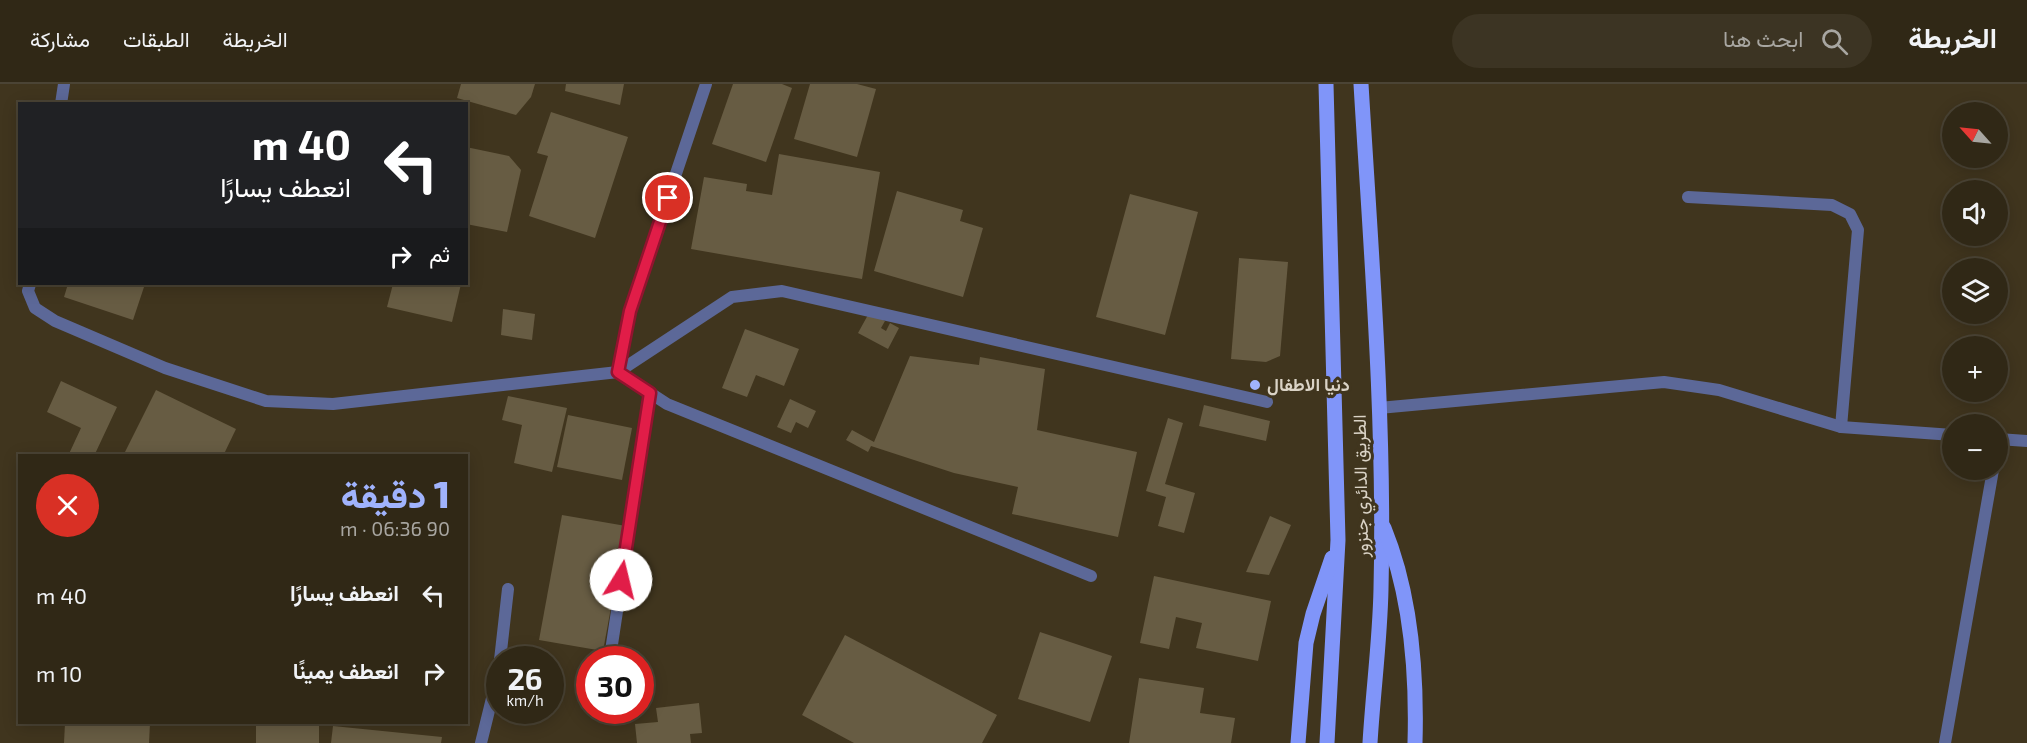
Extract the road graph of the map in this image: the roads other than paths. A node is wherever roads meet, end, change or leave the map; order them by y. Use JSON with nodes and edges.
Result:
{"nodes":[{"id":1,"x":64,"y":84,"type":"edge"},
{"id":2,"x":706,"y":84,"type":"edge"},
{"id":3,"x":1326,"y":84,"type":"edge"},
{"id":4,"x":1361,"y":84,"type":"edge"},
{"id":5,"x":61,"y":102,"type":"edge"},
{"id":6,"x":1688,"y":197,"type":"dead end"},
{"id":7,"x":30,"y":285,"type":"edge"},
{"id":8,"x":618,"y":372,"type":"junction"},
{"id":9,"x":650,"y":393,"type":"junction"},
{"id":10,"x":1267,"y":402,"type":"dead end"},
{"id":11,"x":1379,"y":408,"type":"junction"},
{"id":12,"x":1841,"y":427,"type":"junction"},
{"id":13,"x":1942,"y":434,"type":"edge"},
{"id":14,"x":2008,"y":440,"type":"edge"},
{"id":15,"x":2027,"y":441,"type":"edge"},
{"id":16,"x":1991,"y":480,"type":"edge"},
{"id":17,"x":1381,"y":519,"type":"junction"},
{"id":18,"x":1338,"y":540,"type":"junction"},
{"id":19,"x":1091,"y":576,"type":"dead end"},
{"id":20,"x":508,"y":589,"type":"dead end"},
{"id":21,"x":502,"y":646,"type":"edge"},
{"id":22,"x":612,"y":646,"type":"edge"},
{"id":23,"x":486,"y":723,"type":"edge"},
{"id":24,"x":481,"y":743,"type":"edge"},
{"id":25,"x":1298,"y":743,"type":"edge"},
{"id":26,"x":1327,"y":743,"type":"edge"},
{"id":27,"x":1370,"y":743,"type":"edge"},
{"id":28,"x":1415,"y":743,"type":"edge"},
{"id":29,"x":1945,"y":743,"type":"edge"}],
"edges":[{"from":1,"to":5,"type":"street"},
{"from":2,"to":8,"type":"street"},
{"from":3,"to":18,"type":"main road","name":"الطريق الدائري جنزور"},
{"from":4,"to":11,"type":"main road","name":"الطريق الدائري جنزور"},
{"from":6,"to":12,"type":"street"},
{"from":7,"to":8,"type":"street"},
{"from":8,"to":9,"type":"street"},
{"from":8,"to":10,"type":"street"},
{"from":9,"to":19,"type":"street"},
{"from":9,"to":22,"type":"street"},
{"from":11,"to":12,"type":"street"},
{"from":11,"to":17,"type":"main road","name":"الطريق الدائري جنزور"},
{"from":12,"to":13,"type":"street"},
{"from":14,"to":15,"type":"street"},
{"from":16,"to":29,"type":"street"},
{"from":17,"to":27,"type":"main road","name":"الطريق الدائري جنزور"},
{"from":17,"to":28,"type":"main road"},
{"from":18,"to":25,"type":"main road"},
{"from":18,"to":26,"type":"main road","name":"الطريق الدائري جنزور"},
{"from":20,"to":21,"type":"street"},
{"from":23,"to":24,"type":"street"}]}
